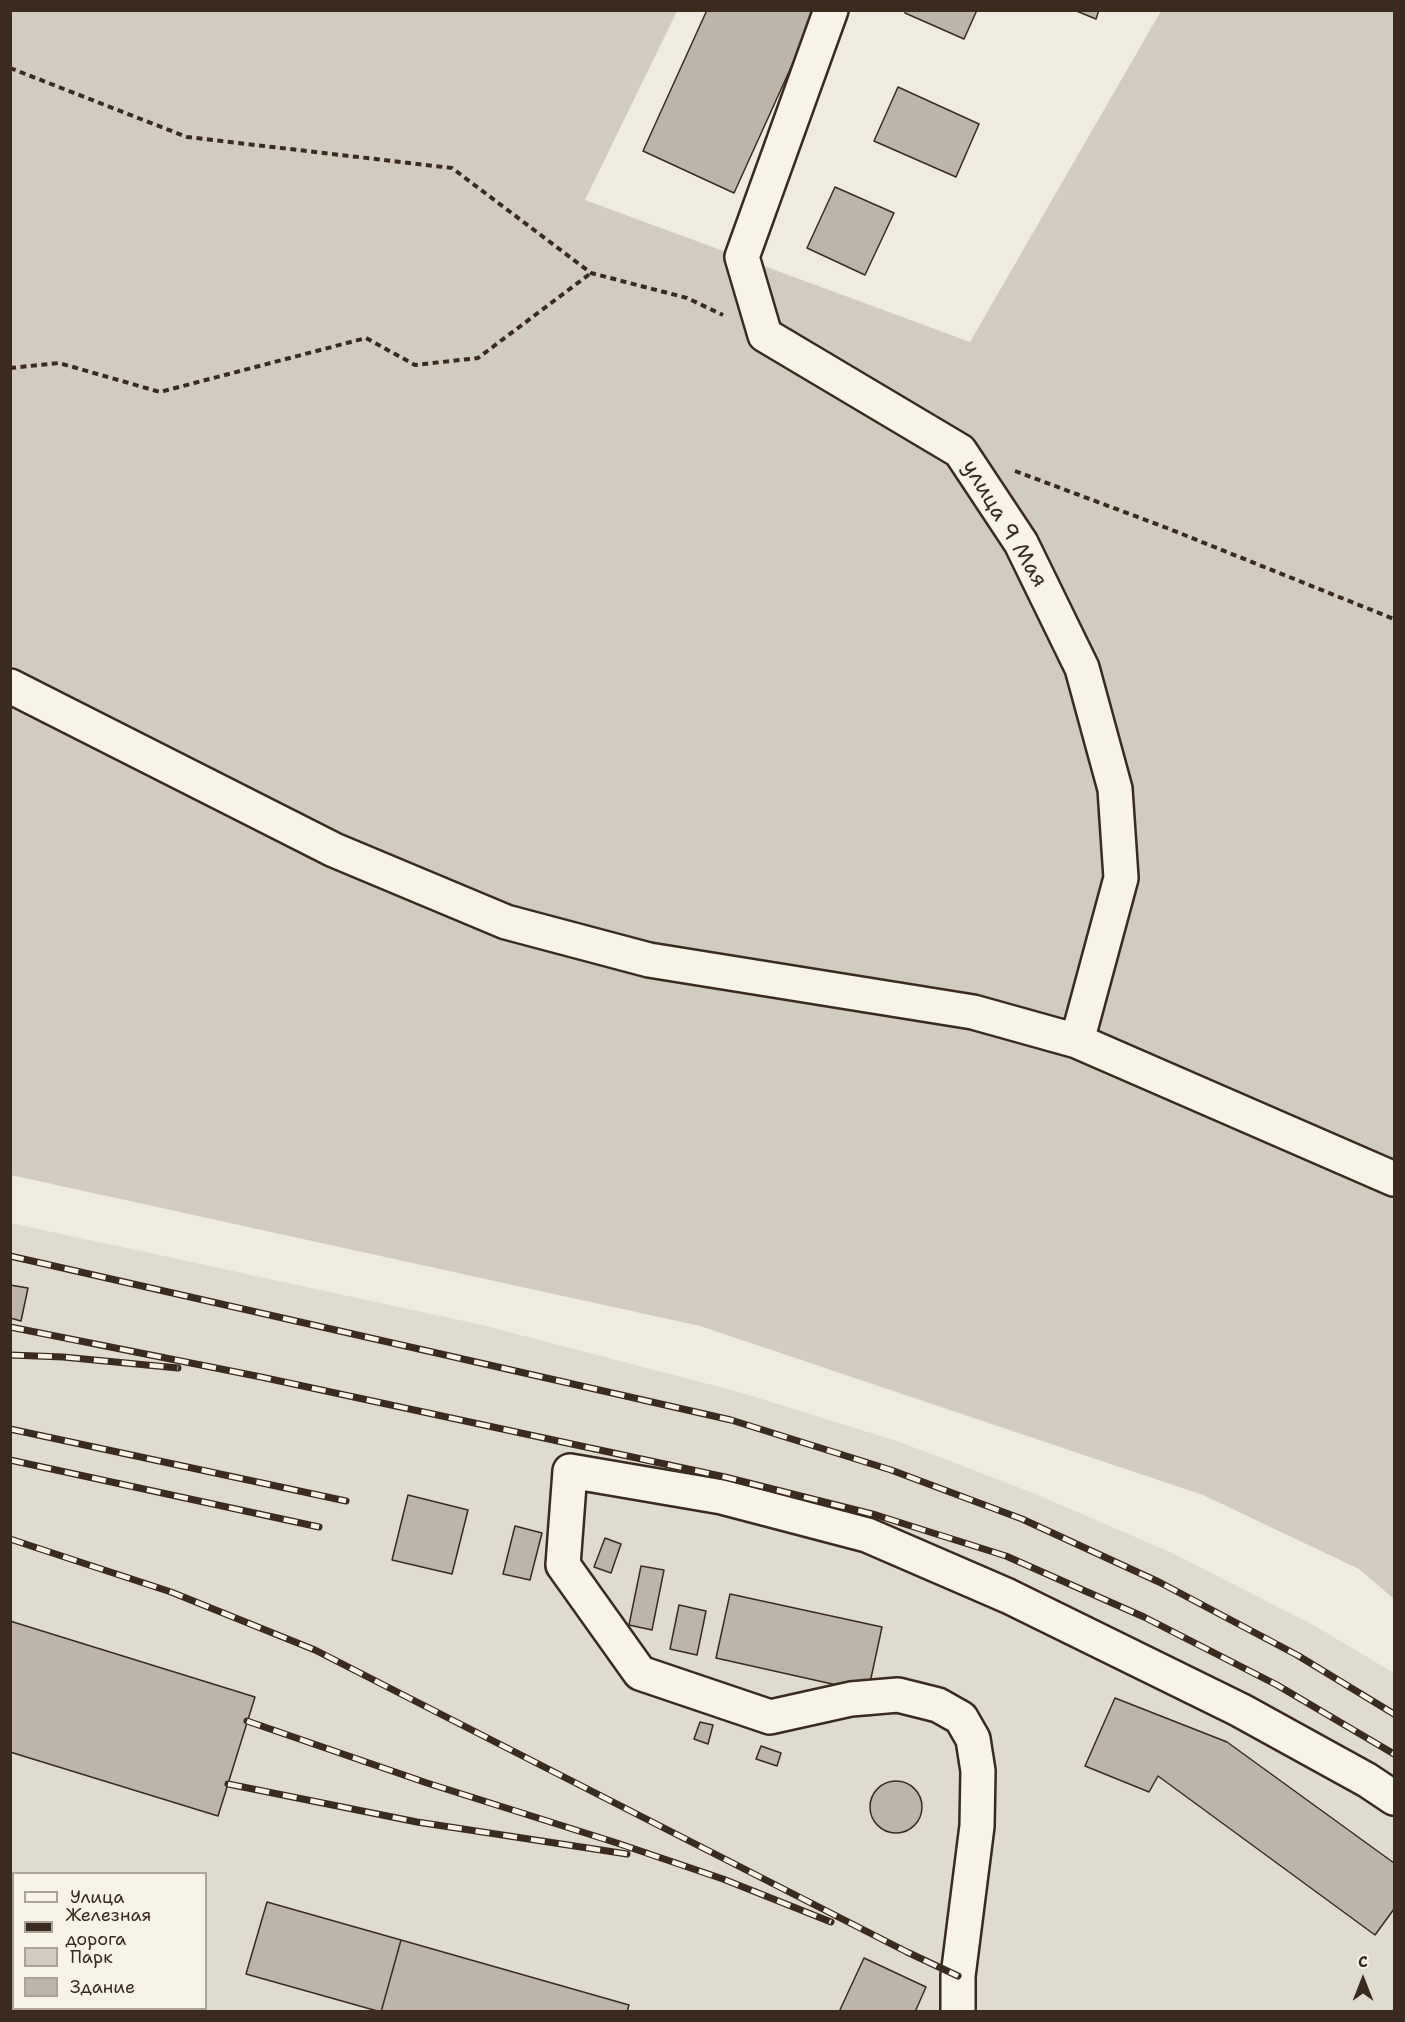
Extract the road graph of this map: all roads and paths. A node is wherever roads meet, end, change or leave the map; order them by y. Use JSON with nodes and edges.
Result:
{"nodes":[{"id":1,"x":831,"y":10,"type":"edge"},
{"id":2,"x":10,"y":68,"type":"edge"},
{"id":3,"x":591,"y":273,"type":"junction"},
{"id":4,"x":765,"y":335,"type":"junction"},
{"id":5,"x":10,"y":368,"type":"edge"},
{"id":6,"x":1015,"y":471,"type":"dead end"},
{"id":7,"x":1395,"y":619,"type":"edge"},
{"id":8,"x":10,"y":686,"type":"edge"},
{"id":9,"x":1077,"y":1041,"type":"junction"},
{"id":10,"x":1395,"y":1179,"type":"edge"},
{"id":11,"x":1395,"y":1798,"type":"edge"},
{"id":12,"x":958,"y":2012,"type":"edge"}],
"edges":[{"from":1,"to":4,"type":"street"},
{"from":2,"to":3,"type":"path"},
{"from":3,"to":4,"type":"path"},
{"from":3,"to":5,"type":"path"},
{"from":4,"to":9,"type":"street","name":"улица 9 Мая"},
{"from":6,"to":7,"type":"path"},
{"from":8,"to":9,"type":"street"},
{"from":9,"to":10,"type":"street"},
{"from":11,"to":12,"type":"street"}]}
